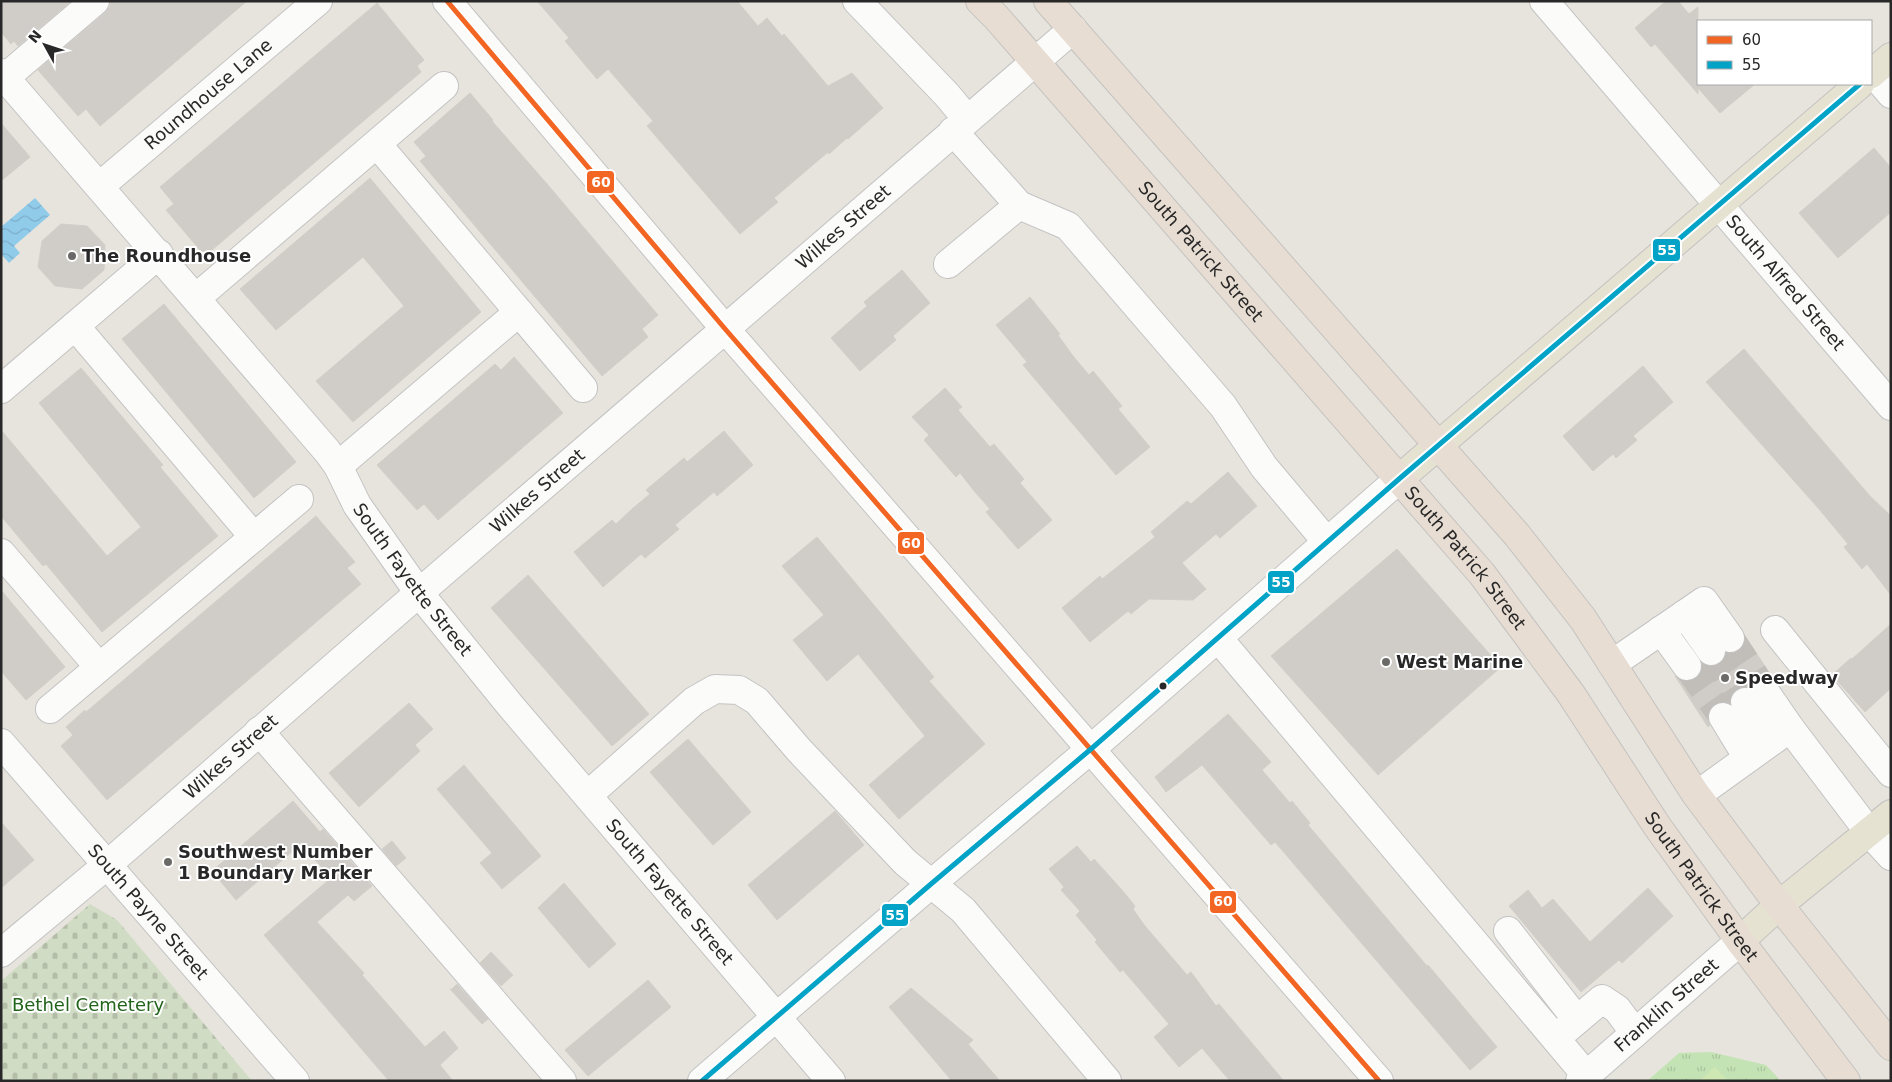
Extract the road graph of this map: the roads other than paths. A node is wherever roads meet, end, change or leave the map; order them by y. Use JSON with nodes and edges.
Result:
{"nodes":[{"id":1,"x":95,"y":1,"type":"edge"},
{"id":2,"x":318,"y":1,"type":"edge"},
{"id":3,"x":447,"y":1,"type":"edge"},
{"id":4,"x":856,"y":1,"type":"edge"},
{"id":5,"x":980,"y":1,"type":"edge"},
{"id":6,"x":1048,"y":1,"type":"edge"},
{"id":7,"x":1544,"y":1,"type":"edge"},
{"id":8,"x":1073,"y":30,"type":"junction"},
{"id":9,"x":1035,"y":62,"type":"junction"},
{"id":10,"x":1874,"y":72,"type":"edge"},
{"id":11,"x":3,"y":77,"type":"edge"},
{"id":12,"x":1859,"y":85,"type":"edge"},
{"id":13,"x":444,"y":86,"type":"dead end"},
{"id":14,"x":1891,"y":94,"type":"edge"},
{"id":15,"x":960,"y":125,"type":"junction"},
{"id":16,"x":377,"y":144,"type":"junction"},
{"id":17,"x":100,"y":186,"type":"junction"},
{"id":18,"x":1720,"y":204,"type":"junction"},
{"id":19,"x":1019,"y":205,"type":"junction"},
{"id":20,"x":158,"y":254,"type":"junction"},
{"id":21,"x":948,"y":264,"type":"dead end"},
{"id":22,"x":196,"y":298,"type":"junction"},
{"id":23,"x":519,"y":312,"type":"junction"},
{"id":24,"x":75,"y":326,"type":"junction"},
{"id":25,"x":726,"y":330,"type":"junction"},
{"id":26,"x":582,"y":388,"type":"dead end"},
{"id":27,"x":1,"y":389,"type":"edge"},
{"id":28,"x":1891,"y":406,"type":"edge"},
{"id":29,"x":1438,"y":445,"type":"junction"},
{"id":30,"x":338,"y":466,"type":"junction"},
{"id":31,"x":1399,"y":479,"type":"junction"},
{"id":32,"x":299,"y":499,"type":"dead end"},
{"id":33,"x":254,"y":537,"type":"junction"},
{"id":34,"x":1328,"y":542,"type":"junction"},
{"id":35,"x":1,"y":553,"type":"edge"},
{"id":36,"x":419,"y":593,"type":"junction"},
{"id":37,"x":1661,"y":630,"type":"junction"},
{"id":38,"x":1775,"y":630,"type":"dead end"},
{"id":39,"x":1218,"y":638,"type":"junction"},
{"id":40,"x":1720,"y":644,"type":"tunnel mouth"},
{"id":41,"x":1612,"y":664,"type":"junction"},
{"id":42,"x":1687,"y":666,"type":"tunnel mouth"},
{"id":43,"x":99,"y":667,"type":"junction"},
{"id":44,"x":1754,"y":696,"type":"tunnel mouth"},
{"id":45,"x":50,"y":709,"type":"dead end"},
{"id":46,"x":1723,"y":717,"type":"tunnel mouth"},
{"id":47,"x":259,"y":732,"type":"junction"},
{"id":48,"x":1780,"y":735,"type":"junction"},
{"id":49,"x":1,"y":743,"type":"edge"},
{"id":50,"x":1091,"y":749,"type":"junction"},
{"id":51,"x":1748,"y":758,"type":"junction"},
{"id":52,"x":1891,"y":773,"type":"edge"},
{"id":53,"x":588,"y":795,"type":"junction"},
{"id":54,"x":1697,"y":796,"type":"junction"},
{"id":55,"x":1891,"y":814,"type":"edge"},
{"id":56,"x":1869,"y":832,"type":"junction"},
{"id":57,"x":1891,"y":856,"type":"edge"},
{"id":58,"x":107,"y":865,"type":"junction"},
{"id":59,"x":930,"y":884,"type":"junction"},
{"id":60,"x":1779,"y":905,"type":"junction"},
{"id":61,"x":1508,"y":931,"type":"dead end"},
{"id":62,"x":1740,"y":940,"type":"junction"},
{"id":63,"x":2,"y":949,"type":"edge"},
{"id":64,"x":776,"y":1016,"type":"junction"},
{"id":65,"x":1577,"y":1020,"type":"junction"},
{"id":66,"x":1634,"y":1033,"type":"junction"},
{"id":67,"x":1555,"y":1038,"type":"junction"},
{"id":68,"x":1891,"y":1046,"type":"edge"},
{"id":69,"x":1583,"y":1078,"type":"edge"},
{"id":70,"x":295,"y":1081,"type":"edge"},
{"id":71,"x":562,"y":1081,"type":"edge"},
{"id":72,"x":702,"y":1081,"type":"edge"},
{"id":73,"x":831,"y":1081,"type":"edge"},
{"id":74,"x":1107,"y":1081,"type":"edge"},
{"id":75,"x":1379,"y":1081,"type":"edge"},
{"id":76,"x":1846,"y":1081,"type":"edge"}],
"edges":[{"from":1,"to":11,"type":"street"},
{"from":2,"to":17,"type":"street","name":"Roundhouse Lane"},
{"from":3,"to":25,"type":"street"},
{"from":4,"to":15,"type":"street"},
{"from":5,"to":9,"type":"highway","name":"South Patrick Street"},
{"from":6,"to":8,"type":"highway"},
{"from":7,"to":18,"type":"street","name":"South Alfred Street"},
{"from":8,"to":9,"type":"street","name":"Wilkes Street"},
{"from":8,"to":29,"type":"highway"},
{"from":9,"to":15,"type":"street","name":"Wilkes Street"},
{"from":9,"to":31,"type":"highway","name":"South Patrick Street"},
{"from":10,"to":14,"type":"street"},
{"from":11,"to":17,"type":"street","name":"South Fayette Street"},
{"from":12,"to":18,"type":"main road"},
{"from":13,"to":16,"type":"street"},
{"from":15,"to":19,"type":"street"},
{"from":15,"to":25,"type":"street","name":"Wilkes Street"},
{"from":16,"to":22,"type":"street"},
{"from":16,"to":23,"type":"street"},
{"from":17,"to":20,"type":"street","name":"South Fayette Street"},
{"from":18,"to":28,"type":"street","name":"South Alfred Street"},
{"from":18,"to":29,"type":"main road"},
{"from":19,"to":21,"type":"street"},
{"from":19,"to":34,"type":"street"},
{"from":20,"to":22,"type":"street","name":"South Fayette Street"},
{"from":20,"to":24,"type":"street"},
{"from":22,"to":30,"type":"street","name":"South Fayette Street"},
{"from":23,"to":26,"type":"street"},
{"from":23,"to":30,"type":"street"},
{"from":24,"to":27,"type":"street"},
{"from":24,"to":33,"type":"street"},
{"from":25,"to":36,"type":"street","name":"Wilkes Street"},
{"from":25,"to":50,"type":"street"},
{"from":29,"to":31,"type":"main road"},
{"from":29,"to":41,"type":"highway"},
{"from":30,"to":36,"type":"street","name":"South Fayette Street"},
{"from":31,"to":34,"type":"street"},
{"from":31,"to":62,"type":"highway","name":"South Patrick Street"},
{"from":32,"to":33,"type":"street"},
{"from":33,"to":43,"type":"street"},
{"from":34,"to":39,"type":"street"},
{"from":35,"to":43,"type":"street"},
{"from":36,"to":47,"type":"street","name":"Wilkes Street"},
{"from":36,"to":53,"type":"street","name":"South Fayette Street"},
{"from":37,"to":40,"type":"street"},
{"from":37,"to":41,"type":"street"},
{"from":37,"to":42,"type":"street"},
{"from":38,"to":52,"type":"street"},
{"from":39,"to":50,"type":"street"},
{"from":39,"to":67,"type":"street"},
{"from":41,"to":54,"type":"highway"},
{"from":43,"to":45,"type":"street"},
{"from":44,"to":48,"type":"street"},
{"from":46,"to":51,"type":"street"},
{"from":47,"to":58,"type":"street","name":"Wilkes Street"},
{"from":47,"to":71,"type":"street"},
{"from":48,"to":51,"type":"street"},
{"from":48,"to":56,"type":"street"},
{"from":49,"to":58,"type":"street","name":"South Payne Street"},
{"from":50,"to":59,"type":"street"},
{"from":50,"to":75,"type":"street"},
{"from":51,"to":54,"type":"street"},
{"from":53,"to":59,"type":"street"},
{"from":53,"to":64,"type":"street","name":"South Fayette Street"},
{"from":54,"to":60,"type":"highway"},
{"from":55,"to":56,"type":"main road","name":"Franklin Street"},
{"from":56,"to":57,"type":"street"},
{"from":56,"to":60,"type":"main road","name":"Franklin Street"},
{"from":58,"to":63,"type":"street","name":"Wilkes Street"},
{"from":58,"to":70,"type":"street","name":"South Payne Street"},
{"from":59,"to":64,"type":"street"},
{"from":59,"to":74,"type":"street"},
{"from":60,"to":62,"type":"main road","name":"Franklin Street"},
{"from":60,"to":68,"type":"highway"},
{"from":61,"to":65,"type":"street"},
{"from":62,"to":66,"type":"street","name":"Franklin Street"},
{"from":62,"to":76,"type":"highway","name":"South Patrick Street"},
{"from":64,"to":72,"type":"street"},
{"from":64,"to":73,"type":"street","name":"South Fayette Street"},
{"from":65,"to":66,"type":"street"},
{"from":65,"to":67,"type":"street"},
{"from":66,"to":69,"type":"street","name":"Franklin Street"},
{"from":67,"to":69,"type":"street"}]}
